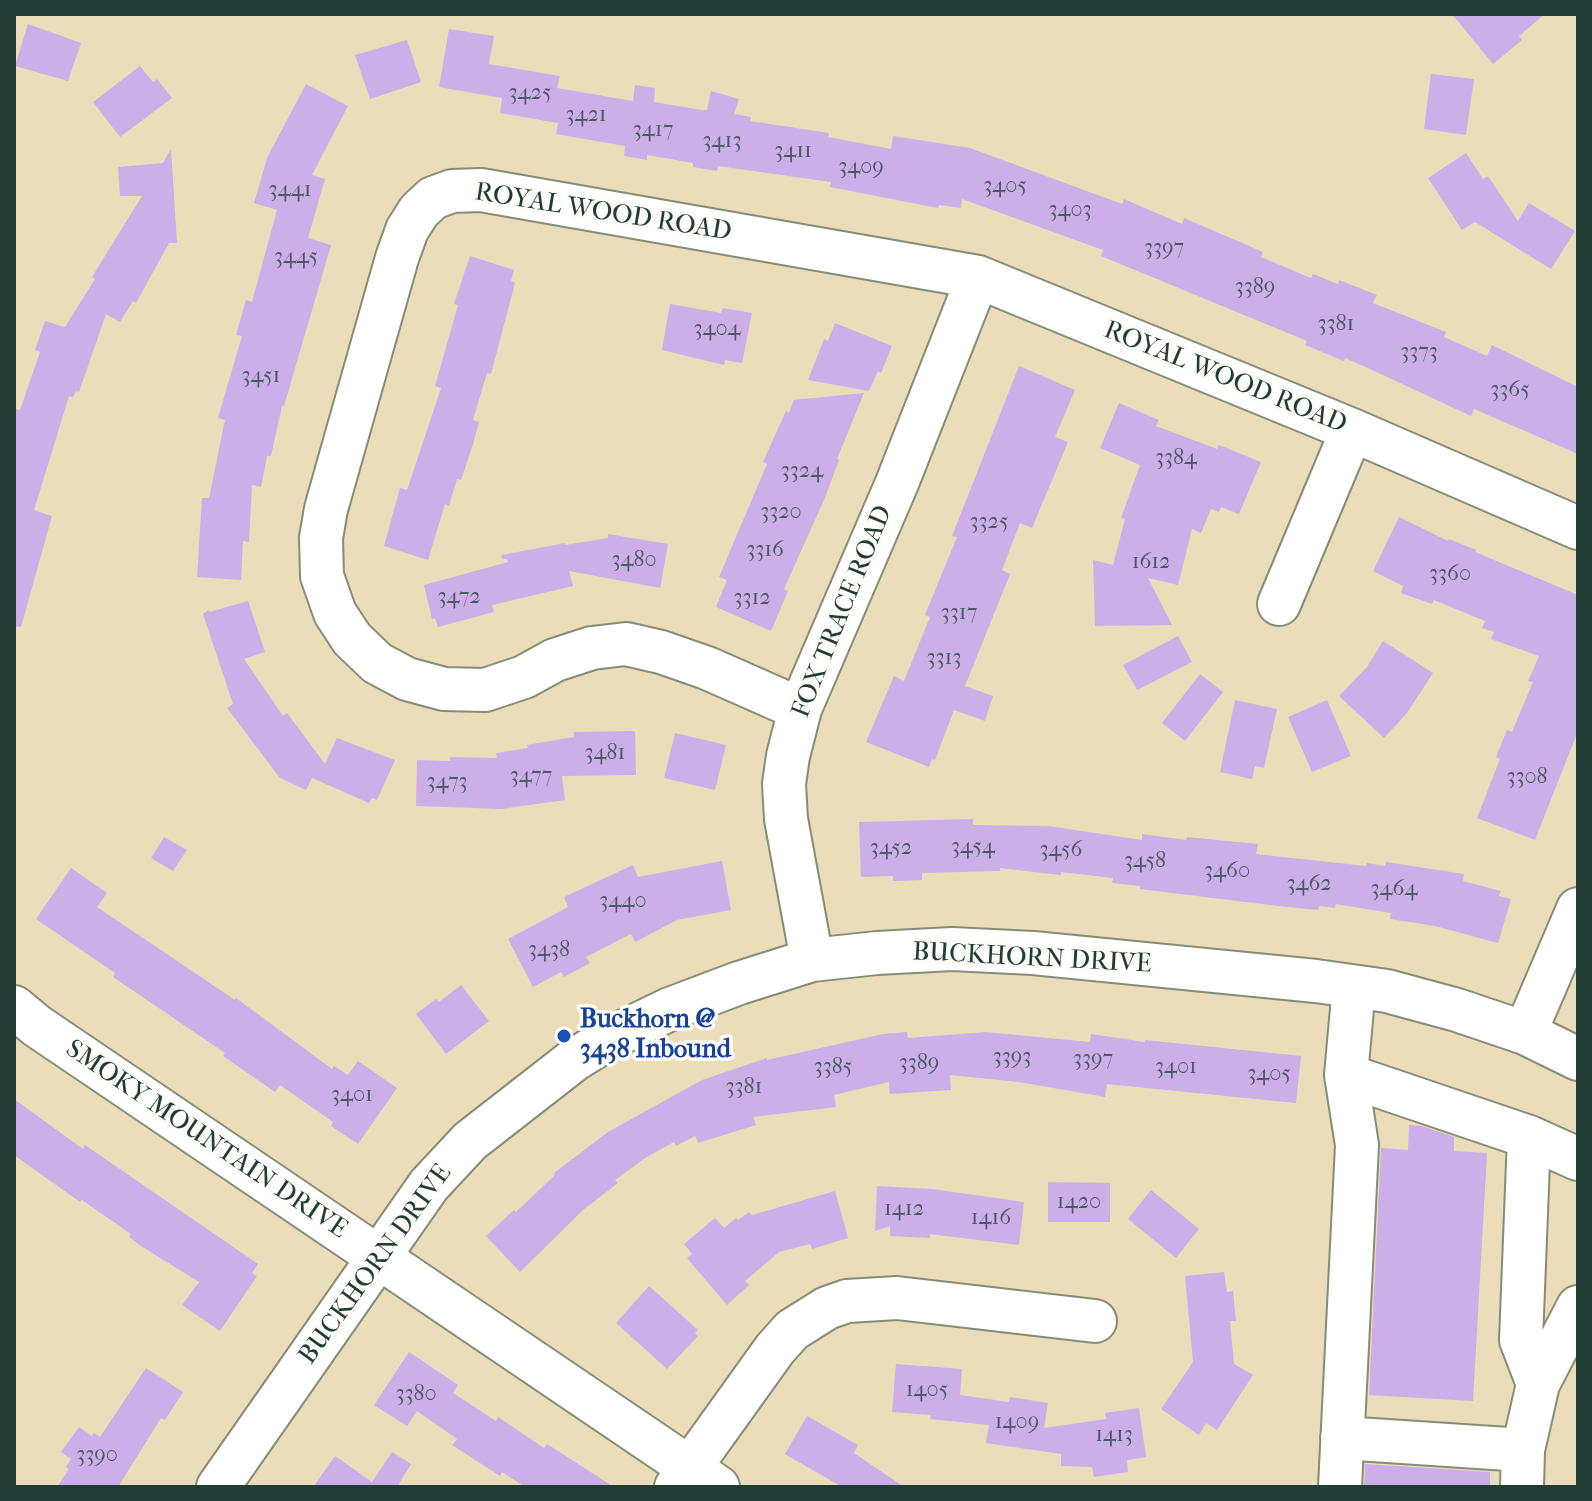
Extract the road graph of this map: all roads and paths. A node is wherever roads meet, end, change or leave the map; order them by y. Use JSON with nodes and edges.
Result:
{"nodes":[{"id":1,"x":978,"y":277,"type":"junction"},
{"id":2,"x":1352,"y":430,"type":"junction"},
{"id":3,"x":1578,"y":528,"type":"edge"},
{"id":4,"x":1279,"y":604,"type":"dead end"},
{"id":5,"x":800,"y":709,"type":"junction"},
{"id":6,"x":1578,"y":909,"type":"edge"},
{"id":7,"x":812,"y":960,"type":"junction"},
{"id":8,"x":1354,"y":987,"type":"junction"},
{"id":9,"x":14,"y":1007,"type":"edge"},
{"id":10,"x":1525,"y":1033,"type":"junction"},
{"id":11,"x":1578,"y":1059,"type":"edge"},
{"id":12,"x":1346,"y":1075,"type":"junction"},
{"id":13,"x":1529,"y":1137,"type":"junction"},
{"id":14,"x":1578,"y":1159,"type":"edge"},
{"id":15,"x":377,"y":1256,"type":"junction"},
{"id":16,"x":1095,"y":1321,"type":"dead end"},
{"id":17,"x":1574,"y":1324,"type":"edge"},
{"id":18,"x":1538,"y":1384,"type":"junction"},
{"id":19,"x":1342,"y":1438,"type":"junction"},
{"id":20,"x":1522,"y":1468,"type":"edge"},
{"id":21,"x":695,"y":1480,"type":"edge"},
{"id":22,"x":218,"y":1487,"type":"edge"},
{"id":23,"x":1340,"y":1487,"type":"edge"}],
"edges":[{"from":1,"to":2,"type":"street","name":"ROYAL WOOD ROAD"},
{"from":1,"to":5,"type":"street","name":"FOX TRACE ROAD"},
{"from":1,"to":5,"type":"street","name":"ROYAL WOOD ROAD"},
{"from":2,"to":3,"type":"street","name":"ROYAL WOOD ROAD"},
{"from":2,"to":4,"type":"street"},
{"from":5,"to":7,"type":"street","name":"FOX TRACE ROAD"},
{"from":6,"to":10,"type":"street"},
{"from":7,"to":8,"type":"street","name":"BUCKHORN DRIVE"},
{"from":7,"to":15,"type":"street","name":"BUCKHORN DRIVE"},
{"from":8,"to":10,"type":"street","name":"BUCKHORN DRIVE"},
{"from":8,"to":12,"type":"street"},
{"from":9,"to":15,"type":"street","name":"SMOKY MOUNTAIN DRIVE"},
{"from":10,"to":11,"type":"street","name":"BUCKHORN DRIVE"},
{"from":12,"to":13,"type":"street"},
{"from":12,"to":19,"type":"street"},
{"from":13,"to":14,"type":"street"},
{"from":13,"to":18,"type":"street"},
{"from":15,"to":21,"type":"street","name":"SMOKY MOUNTAIN DRIVE"},
{"from":15,"to":22,"type":"street","name":"BUCKHORN DRIVE"},
{"from":16,"to":21,"type":"street"},
{"from":17,"to":18,"type":"street"},
{"from":18,"to":20,"type":"street"},
{"from":19,"to":20,"type":"street"},
{"from":19,"to":23,"type":"street"}]}
